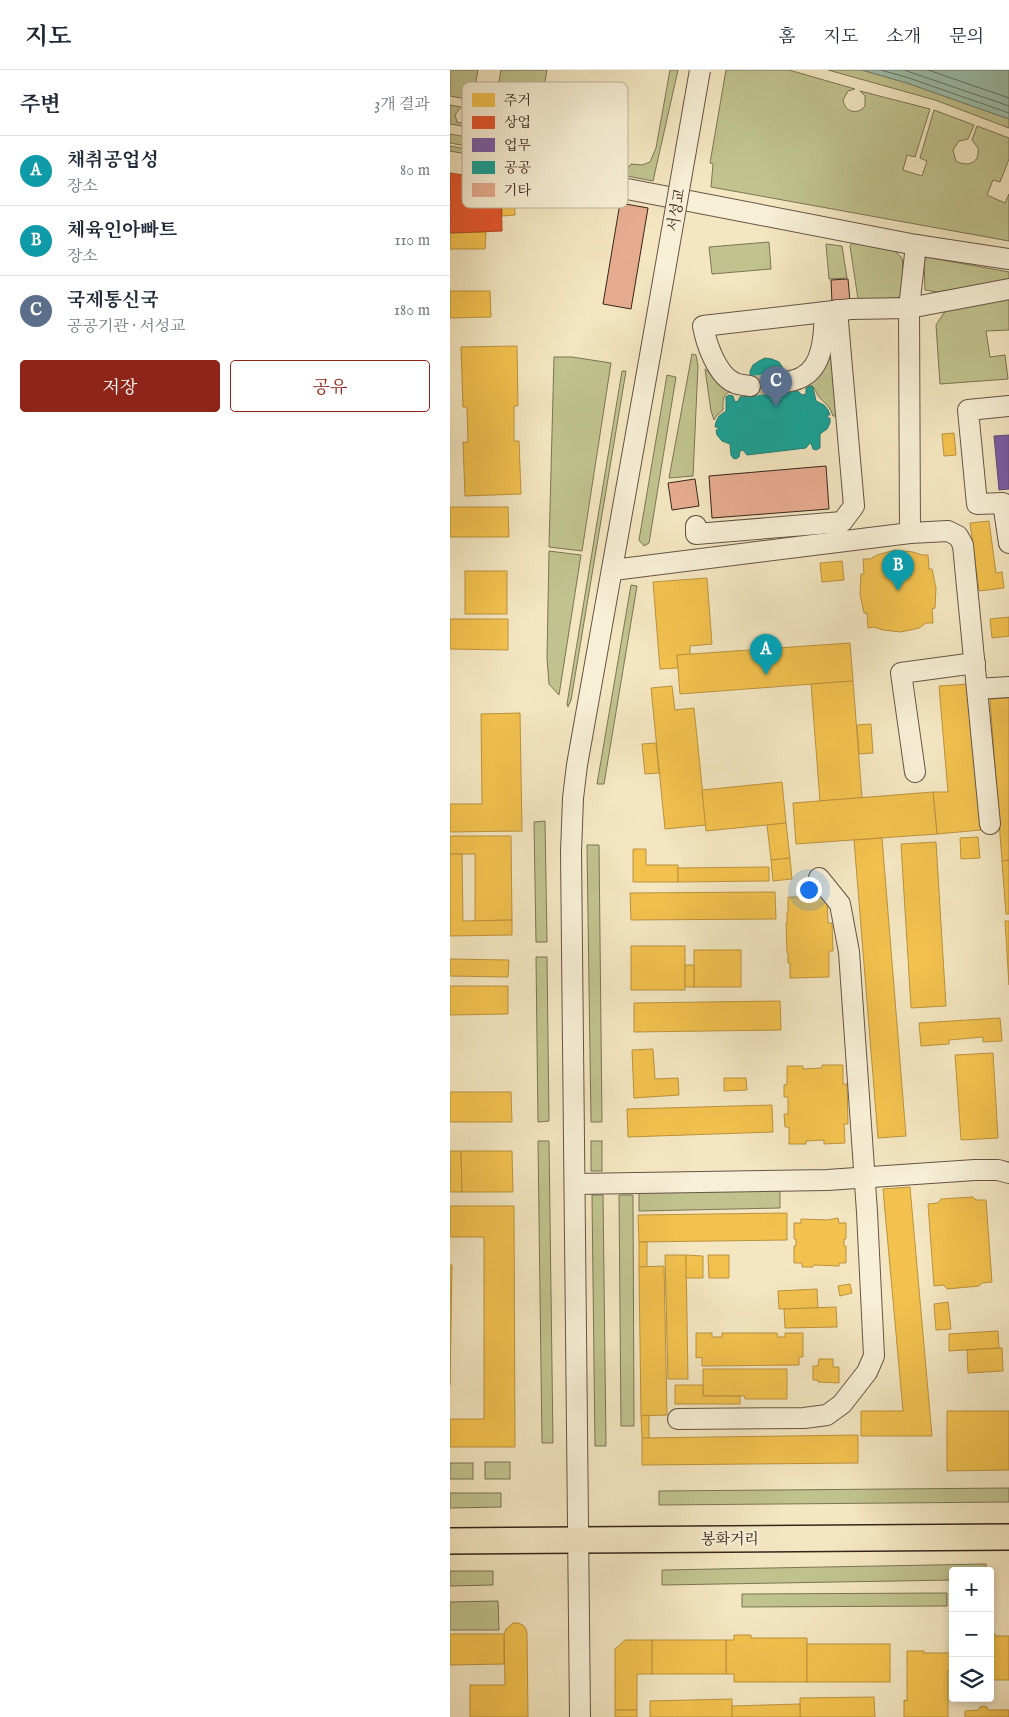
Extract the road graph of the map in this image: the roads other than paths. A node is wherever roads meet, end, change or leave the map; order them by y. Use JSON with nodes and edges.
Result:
{"nodes":[{"id":1,"x":700,"y":70,"type":"edge"},
{"id":2,"x":628,"y":189,"type":"edge"},
{"id":3,"x":916,"y":245,"type":"junction"},
{"id":4,"x":1009,"y":259,"type":"edge"},
{"id":5,"x":1009,"y":289,"type":"edge"},
{"id":6,"x":910,"y":308,"type":"junction"},
{"id":7,"x":831,"y":311,"type":"junction"},
{"id":8,"x":786,"y":382,"type":"tunnel mouth"},
{"id":9,"x":750,"y":386,"type":"tunnel mouth"},
{"id":10,"x":1009,"y":406,"type":"edge"},
{"id":11,"x":696,"y":526,"type":"dead end"},
{"id":12,"x":910,"y":533,"type":"junction"},
{"id":13,"x":1009,"y":543,"type":"edge"},
{"id":14,"x":613,"y":570,"type":"junction"},
{"id":15,"x":975,"y":663,"type":"junction"},
{"id":16,"x":1009,"y":686,"type":"edge"},
{"id":17,"x":977,"y":689,"type":"junction"},
{"id":18,"x":915,"y":772,"type":"dead end"},
{"id":19,"x":990,"y":824,"type":"dead end"},
{"id":20,"x":819,"y":878,"type":"dead end"},
{"id":21,"x":1009,"y":1173,"type":"edge"},
{"id":22,"x":864,"y":1177,"type":"junction"},
{"id":23,"x":575,"y":1184,"type":"junction"},
{"id":24,"x":678,"y":1420,"type":"dead end"},
{"id":25,"x":1009,"y":1537,"type":"edge"},
{"id":26,"x":578,"y":1540,"type":"junction"},
{"id":27,"x":450,"y":1541,"type":"edge"},
{"id":28,"x":580,"y":1717,"type":"edge"}],
"edges":[{"from":1,"to":14,"type":"street","name":"서성교","bridge":true},
{"from":2,"to":3,"type":"street"},
{"from":3,"to":4,"type":"street"},
{"from":3,"to":6,"type":"street"},
{"from":5,"to":6,"type":"street"},
{"from":6,"to":7,"type":"street"},
{"from":6,"to":12,"type":"street"},
{"from":7,"to":8,"type":"street"},
{"from":7,"to":9,"type":"street"},
{"from":7,"to":11,"type":"street"},
{"from":10,"to":13,"type":"street"},
{"from":12,"to":14,"type":"street"},
{"from":12,"to":15,"type":"street"},
{"from":14,"to":23,"type":"street","name":"서성교"},
{"from":15,"to":17,"type":"street"},
{"from":15,"to":18,"type":"street"},
{"from":16,"to":17,"type":"street"},
{"from":17,"to":19,"type":"street"},
{"from":20,"to":22,"type":"street"},
{"from":21,"to":22,"type":"street"},
{"from":22,"to":23,"type":"street"},
{"from":22,"to":24,"type":"street"},
{"from":23,"to":26,"type":"street","name":"서성교"},
{"from":25,"to":26,"type":"main road","name":"봉화거리"},
{"from":26,"to":27,"type":"main road","name":"봉화거리"},
{"from":26,"to":28,"type":"street","name":"서성교"}]}
